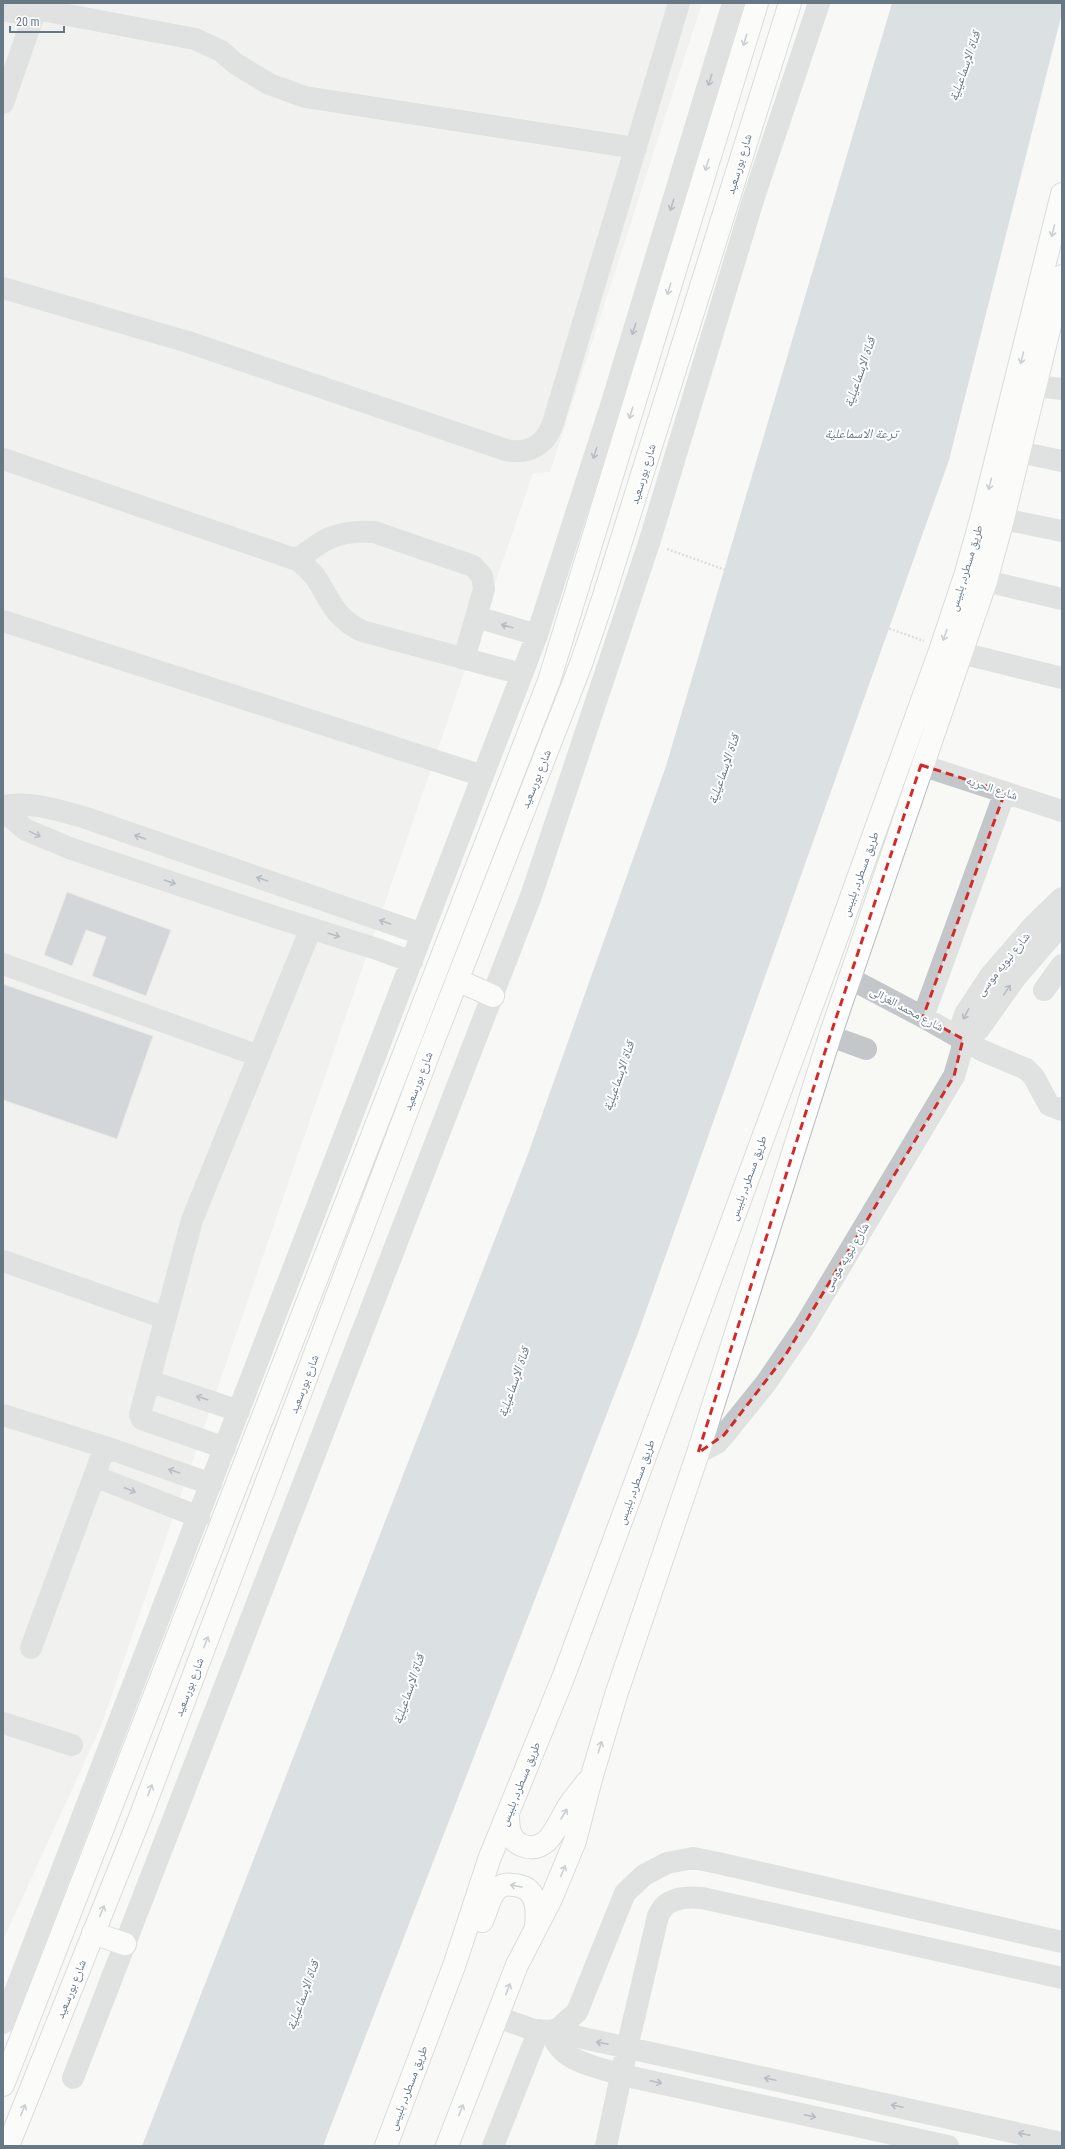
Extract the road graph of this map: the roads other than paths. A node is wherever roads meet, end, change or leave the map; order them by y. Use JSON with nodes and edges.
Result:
{"nodes":[{"id":1,"x":679,"y":3,"type":"edge"},
{"id":2,"x":733,"y":3,"type":"edge"},
{"id":3,"x":757,"y":3,"type":"edge"},
{"id":4,"x":790,"y":3,"type":"edge"},
{"id":5,"x":819,"y":3,"type":"edge"},
{"id":6,"x":36,"y":9,"type":"edge"},
{"id":7,"x":3,"y":10,"type":"edge"},
{"id":8,"x":3,"y":103,"type":"edge"},
{"id":9,"x":636,"y":148,"type":"junction"},
{"id":10,"x":1062,"y":194,"type":"edge"},
{"id":11,"x":1062,"y":276,"type":"edge"},
{"id":12,"x":3,"y":288,"type":"edge"},
{"id":13,"x":1058,"y":303,"type":"edge"},
{"id":14,"x":1035,"y":386,"type":"junction"},
{"id":15,"x":1062,"y":389,"type":"edge"},
{"id":16,"x":1019,"y":452,"type":"junction"},
{"id":17,"x":3,"y":459,"type":"edge"},
{"id":18,"x":1062,"y":461,"type":"edge"},
{"id":19,"x":1003,"y":519,"type":"junction"},
{"id":20,"x":1062,"y":531,"type":"edge"},
{"id":21,"x":297,"y":560,"type":"junction"},
{"id":22,"x":986,"y":581,"type":"junction"},
{"id":23,"x":1062,"y":599,"type":"edge"},
{"id":24,"x":477,"y":617,"type":"junction"},
{"id":25,"x":3,"y":621,"type":"edge"},
{"id":26,"x":537,"y":635,"type":"junction"},
{"id":27,"x":961,"y":653,"type":"junction"},
{"id":28,"x":464,"y":659,"type":"junction"},
{"id":29,"x":522,"y":674,"type":"junction"},
{"id":30,"x":1062,"y":678,"type":"edge"},
{"id":31,"x":921,"y":766,"type":"junction"},
{"id":32,"x":483,"y":776,"type":"junction"},
{"id":33,"x":1005,"y":792,"type":"junction"},
{"id":34,"x":3,"y":806,"type":"edge"},
{"id":35,"x":3,"y":811,"type":"edge"},
{"id":36,"x":1062,"y":811,"type":"edge"},
{"id":37,"x":283,"y":886,"type":"junction"},
{"id":38,"x":1062,"y":898,"type":"edge"},
{"id":39,"x":272,"y":916,"type":"junction"},
{"id":40,"x":1062,"y":924,"type":"edge"},
{"id":41,"x":311,"y":928,"type":"junction"},
{"id":42,"x":422,"y":934,"type":"junction"},
{"id":43,"x":1040,"y":949,"type":"junction"},
{"id":44,"x":412,"y":962,"type":"junction"},
{"id":45,"x":3,"y":964,"type":"edge"},
{"id":46,"x":1062,"y":966,"type":"edge"},
{"id":47,"x":851,"y":979,"type":"junction"},
{"id":48,"x":457,"y":980,"type":"junction"},
{"id":49,"x":1044,"y":990,"type":"dead end"},
{"id":50,"x":493,"y":996,"type":"junction"},
{"id":51,"x":923,"y":1017,"type":"junction"},
{"id":52,"x":830,"y":1036,"type":"junction"},
{"id":53,"x":963,"y":1038,"type":"junction"},
{"id":54,"x":866,"y":1049,"type":"dead end"},
{"id":55,"x":259,"y":1056,"type":"junction"},
{"id":56,"x":1062,"y":1110,"type":"edge"},
{"id":57,"x":3,"y":1261,"type":"edge"},
{"id":58,"x":165,"y":1318,"type":"junction"},
{"id":59,"x":149,"y":1381,"type":"junction"},
{"id":60,"x":239,"y":1410,"type":"junction"},
{"id":61,"x":3,"y":1415,"type":"edge"},
{"id":62,"x":105,"y":1447,"type":"junction"},
{"id":63,"x":225,"y":1448,"type":"junction"},
{"id":64,"x":698,"y":1453,"type":"junction"},
{"id":65,"x":94,"y":1476,"type":"junction"},
{"id":66,"x":211,"y":1484,"type":"junction"},
{"id":67,"x":199,"y":1517,"type":"junction"},
{"id":68,"x":31,"y":1648,"type":"dead end"},
{"id":69,"x":3,"y":1723,"type":"edge"},
{"id":70,"x":72,"y":1744,"type":"dead end"},
{"id":71,"x":591,"y":1779,"type":"junction"},
{"id":72,"x":508,"y":1815,"type":"junction"},
{"id":73,"x":536,"y":1926,"type":"junction"},
{"id":74,"x":93,"y":1933,"type":"junction"},
{"id":75,"x":1062,"y":1942,"type":"edge"},
{"id":76,"x":125,"y":1944,"type":"junction"},
{"id":77,"x":454,"y":1966,"type":"junction"},
{"id":78,"x":1062,"y":1978,"type":"edge"},
{"id":79,"x":497,"y":2017,"type":"junction"},
{"id":80,"x":3,"y":2023,"type":"edge"},
{"id":81,"x":545,"y":2031,"type":"junction"},
{"id":82,"x":626,"y":2048,"type":"junction"},
{"id":83,"x":622,"y":2075,"type":"junction"},
{"id":84,"x":73,"y":2078,"type":"dead end"},
{"id":85,"x":3,"y":2085,"type":"edge"},
{"id":86,"x":1062,"y":2143,"type":"edge"},
{"id":87,"x":8,"y":2146,"type":"edge"},
{"id":88,"x":386,"y":2146,"type":"edge"},
{"id":89,"x":446,"y":2146,"type":"edge"},
{"id":90,"x":493,"y":2146,"type":"edge"},
{"id":91,"x":606,"y":2146,"type":"edge"},
{"id":92,"x":948,"y":2146,"type":"edge"}],
"edges":[{"from":1,"to":9,"type":"street"},
{"from":2,"to":26,"type":"street","one_way":true},
{"from":3,"to":85,"type":"main road","name":"شارع بورسعيد","one_way":true},
{"from":4,"to":48,"type":"main road","name":"شارع بورسعيد"},
{"from":5,"to":50,"type":"street"},
{"from":6,"to":7,"type":"street"},
{"from":6,"to":8,"type":"street"},
{"from":6,"to":9,"type":"street"},
{"from":9,"to":12,"type":"street"},
{"from":10,"to":72,"type":"main road","name":"طريق مسطرد, بلبيس","one_way":true},
{"from":11,"to":13,"type":"main road","name":"طريق مسطرد, بلبيس"},
{"from":13,"to":14,"type":"main road","name":"طريق مسطرد, بلبيس"},
{"from":14,"to":15,"type":"street"},
{"from":14,"to":16,"type":"main road","name":"طريق مسطرد, بلبيس"},
{"from":16,"to":18,"type":"street"},
{"from":16,"to":19,"type":"main road","name":"طريق مسطرد, بلبيس"},
{"from":17,"to":21,"type":"street"},
{"from":19,"to":20,"type":"street"},
{"from":19,"to":22,"type":"main road","name":"طريق مسطرد, بلبيس"},
{"from":21,"to":24,"type":"street"},
{"from":21,"to":28,"type":"street"},
{"from":22,"to":23,"type":"street"},
{"from":22,"to":27,"type":"main road","name":"طريق مسطرد, بلبيس"},
{"from":26,"to":24,"type":"street","one_way":true},
{"from":24,"to":28,"type":"street"},
{"from":25,"to":32,"type":"street"},
{"from":26,"to":29,"type":"street"},
{"from":27,"to":30,"type":"street"},
{"from":27,"to":31,"type":"main road","name":"طريق مسطرد, بلبيس"},
{"from":28,"to":29,"type":"street"},
{"from":29,"to":32,"type":"street"},
{"from":31,"to":33,"type":"street","name":"شارع الحريه"},
{"from":31,"to":47,"type":"main road","name":"طريق مسطرد, بلبيس"},
{"from":32,"to":42,"type":"street"},
{"from":33,"to":36,"type":"street","name":"شارع الحريه"},
{"from":33,"to":51,"type":"street"},
{"from":37,"to":34,"type":"street","one_way":true},
{"from":35,"to":39,"type":"street","one_way":true},
{"from":37,"to":39,"type":"street"},
{"from":42,"to":37,"type":"street","one_way":true},
{"from":38,"to":53,"type":"street","name":"شارع نبويه موسى","one_way":true},
{"from":39,"to":41,"type":"street"},
{"from":40,"to":43,"type":"street","name":"شارع نبويه موسى"},
{"from":41,"to":44,"type":"street","one_way":true},
{"from":41,"to":55,"type":"street"},
{"from":42,"to":44,"type":"street"},
{"from":43,"to":46,"type":"street"},
{"from":53,"to":43,"type":"street","name":"شارع نبويه موسى","one_way":true},
{"from":44,"to":60,"type":"street"},
{"from":45,"to":55,"type":"street"},
{"from":46,"to":49,"type":"street"},
{"from":47,"to":51,"type":"street","name":"شارع محمد الغزالى"},
{"from":47,"to":52,"type":"main road","name":"طريق مسطرد, بلبيس"},
{"from":48,"to":50,"type":"main road"},
{"from":74,"to":48,"type":"main road","name":"شارع بورسعيد","one_way":true},
{"from":50,"to":76,"type":"street"},
{"from":51,"to":53,"type":"street","name":"شارع محمد الغزالى"},
{"from":52,"to":54,"type":"street"},
{"from":52,"to":64,"type":"main road","name":"طريق مسطرد, بلبيس"},
{"from":53,"to":56,"type":"street","name":"شارع محمد الغزالى"},
{"from":53,"to":64,"type":"street","name":"شارع نبويه موسى"},
{"from":55,"to":58,"type":"street"},
{"from":57,"to":58,"type":"street"},
{"from":58,"to":59,"type":"street"},
{"from":60,"to":59,"type":"street","one_way":true},
{"from":59,"to":63,"type":"street"},
{"from":60,"to":63,"type":"street"},
{"from":61,"to":62,"type":"street"},
{"from":62,"to":65,"type":"street"},
{"from":66,"to":62,"type":"street","one_way":true},
{"from":63,"to":66,"type":"street"},
{"from":71,"to":64,"type":"main road","name":"طريق مسطرد, بلبيس","one_way":true},
{"from":65,"to":67,"type":"street","one_way":true},
{"from":65,"to":68,"type":"street"},
{"from":66,"to":67,"type":"street"},
{"from":67,"to":80,"type":"street"},
{"from":69,"to":70,"type":"street"},
{"from":72,"to":71,"type":"main road","one_way":true},
{"from":73,"to":71,"type":"main road","name":"طريق مسطرد, بلبيس","one_way":true},
{"from":72,"to":77,"type":"main road","name":"طريق مسطرد, بلبيس"},
{"from":73,"to":77,"type":"main road","one_way":true},
{"from":79,"to":73,"type":"main road","name":"طريق مسطرد, بلبيس","one_way":true},
{"from":74,"to":76,"type":"main road"},
{"from":87,"to":74,"type":"main road","name":"شارع بورسعيد","one_way":true},
{"from":75,"to":81,"type":"street"},
{"from":76,"to":84,"type":"street"},
{"from":77,"to":88,"type":"main road","name":"طريق مسطرد, بلبيس"},
{"from":78,"to":82,"type":"street"},
{"from":79,"to":81,"type":"street"},
{"from":89,"to":79,"type":"main road","name":"طريق مسطرد, بلبيس","one_way":true},
{"from":82,"to":81,"type":"street","one_way":true},
{"from":81,"to":83,"type":"street"},
{"from":81,"to":90,"type":"street"},
{"from":82,"to":83,"type":"street"},
{"from":86,"to":82,"type":"street","one_way":true},
{"from":83,"to":91,"type":"street"},
{"from":83,"to":92,"type":"street","one_way":true}]}
